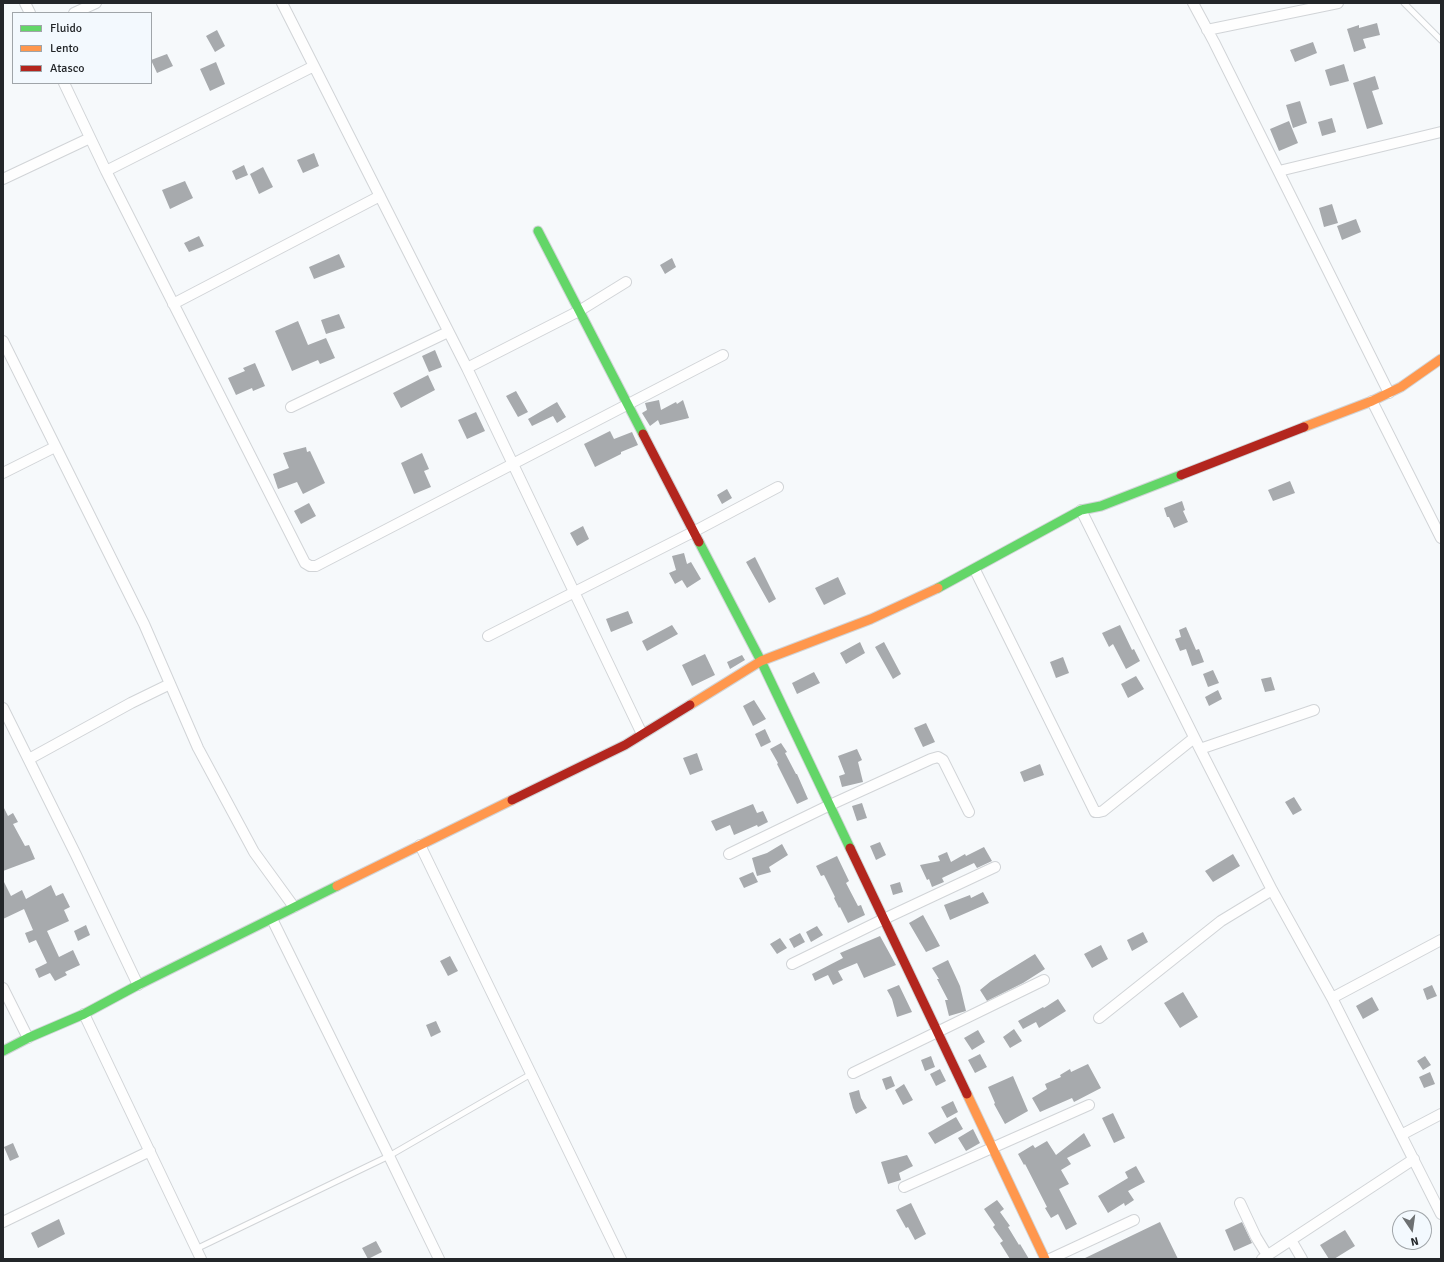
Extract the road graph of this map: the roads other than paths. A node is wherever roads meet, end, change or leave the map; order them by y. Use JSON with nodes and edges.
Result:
{"nodes":[{"id":1,"x":25,"y":3,"type":"edge"},
{"id":2,"x":96,"y":3,"type":"edge"},
{"id":3,"x":282,"y":3,"type":"edge"},
{"id":4,"x":1193,"y":3,"type":"edge"},
{"id":5,"x":1338,"y":3,"type":"edge"},
{"id":6,"x":1404,"y":3,"type":"edge"},
{"id":7,"x":30,"y":12,"type":"edge"},
{"id":8,"x":76,"y":12,"type":"edge"},
{"id":9,"x":1208,"y":30,"type":"junction"},
{"id":10,"x":1441,"y":40,"type":"edge"},
{"id":11,"x":314,"y":66,"type":"junction"},
{"id":12,"x":64,"y":84,"type":"edge"},
{"id":13,"x":1441,"y":132,"type":"edge"},
{"id":14,"x":90,"y":138,"type":"junction"},
{"id":15,"x":106,"y":171,"type":"junction"},
{"id":16,"x":1278,"y":171,"type":"junction"},
{"id":17,"x":3,"y":179,"type":"edge"},
{"id":18,"x":380,"y":196,"type":"junction"},
{"id":19,"x":538,"y":231,"type":"dead end"},
{"id":20,"x":626,"y":282,"type":"dead end"},
{"id":21,"x":173,"y":304,"type":"junction"},
{"id":22,"x":579,"y":311,"type":"junction"},
{"id":23,"x":448,"y":332,"type":"junction"},
{"id":24,"x":3,"y":341,"type":"edge"},
{"id":25,"x":723,"y":355,"type":"dead end"},
{"id":26,"x":1441,"y":358,"type":"edge"},
{"id":27,"x":467,"y":368,"type":"junction"},
{"id":28,"x":1389,"y":393,"type":"junction"},
{"id":29,"x":1372,"y":401,"type":"junction"},
{"id":30,"x":629,"y":405,"type":"junction"},
{"id":31,"x":291,"y":407,"type":"dead end"},
{"id":32,"x":55,"y":447,"type":"junction"},
{"id":33,"x":512,"y":464,"type":"junction"},
{"id":34,"x":3,"y":473,"type":"edge"},
{"id":35,"x":778,"y":487,"type":"dead end"},
{"id":36,"x":1082,"y":510,"type":"junction"},
{"id":37,"x":695,"y":532,"type":"junction"},
{"id":38,"x":1441,"y":538,"type":"edge"},
{"id":39,"x":975,"y":570,"type":"junction"},
{"id":40,"x":574,"y":592,"type":"junction"},
{"id":41,"x":488,"y":636,"type":"dead end"},
{"id":42,"x":761,"y":661,"type":"junction"},
{"id":43,"x":170,"y":684,"type":"junction"},
{"id":44,"x":3,"y":708,"type":"edge"},
{"id":45,"x":1314,"y":710,"type":"dead end"},
{"id":46,"x":642,"y":734,"type":"junction"},
{"id":47,"x":1194,"y":738,"type":"junction"},
{"id":48,"x":1200,"y":749,"type":"junction"},
{"id":49,"x":28,"y":759,"type":"junction"},
{"id":50,"x":830,"y":805,"type":"junction"},
{"id":51,"x":969,"y":812,"type":"dead end"},
{"id":52,"x":420,"y":845,"type":"junction"},
{"id":53,"x":729,"y":854,"type":"dead end"},
{"id":54,"x":995,"y":867,"type":"dead end"},
{"id":55,"x":1272,"y":890,"type":"junction"},
{"id":56,"x":294,"y":907,"type":"junction"},
{"id":57,"x":272,"y":919,"type":"junction"},
{"id":58,"x":884,"y":919,"type":"junction"},
{"id":59,"x":1441,"y":940,"type":"edge"},
{"id":60,"x":792,"y":964,"type":"dead end"},
{"id":61,"x":1044,"y":980,"type":"dead end"},
{"id":62,"x":138,"y":985,"type":"junction"},
{"id":63,"x":3,"y":988,"type":"edge"},
{"id":64,"x":1332,"y":998,"type":"junction"},
{"id":65,"x":84,"y":1014,"type":"junction"},
{"id":66,"x":1100,"y":1018,"type":"dead end"},
{"id":67,"x":937,"y":1032,"type":"junction"},
{"id":68,"x":28,"y":1038,"type":"junction"},
{"id":69,"x":3,"y":1051,"type":"edge"},
{"id":70,"x":853,"y":1073,"type":"dead end"},
{"id":71,"x":531,"y":1074,"type":"junction"},
{"id":72,"x":1089,"y":1105,"type":"dead end"},
{"id":73,"x":1441,"y":1114,"type":"edge"},
{"id":74,"x":1401,"y":1135,"type":"junction"},
{"id":75,"x":992,"y":1148,"type":"junction"},
{"id":76,"x":150,"y":1151,"type":"junction"},
{"id":77,"x":390,"y":1156,"type":"junction"},
{"id":78,"x":1414,"y":1159,"type":"junction"},
{"id":79,"x":904,"y":1187,"type":"dead end"},
{"id":80,"x":1240,"y":1203,"type":"dead end"},
{"id":81,"x":1441,"y":1214,"type":"edge"},
{"id":82,"x":1134,"y":1220,"type":"dead end"},
{"id":83,"x":3,"y":1222,"type":"edge"},
{"id":84,"x":1291,"y":1240,"type":"junction"},
{"id":85,"x":196,"y":1249,"type":"junction"},
{"id":86,"x":1265,"y":1257,"type":"edge"},
{"id":87,"x":201,"y":1259,"type":"edge"},
{"id":88,"x":439,"y":1259,"type":"edge"},
{"id":89,"x":621,"y":1259,"type":"edge"},
{"id":90,"x":1045,"y":1259,"type":"edge"},
{"id":91,"x":1050,"y":1259,"type":"edge"},
{"id":92,"x":1302,"y":1259,"type":"edge"}],
"edges":[{"from":1,"to":7,"type":"street"},
{"from":2,"to":8,"type":"street"},
{"from":3,"to":11,"type":"street"},
{"from":4,"to":9,"type":"street"},
{"from":5,"to":9,"type":"street"},
{"from":6,"to":10,"type":"lane"},
{"from":9,"to":16,"type":"street"},
{"from":11,"to":15,"type":"street"},
{"from":11,"to":18,"type":"street"},
{"from":12,"to":14,"type":"street"},
{"from":13,"to":16,"type":"street"},
{"from":14,"to":15,"type":"street"},
{"from":14,"to":17,"type":"street"},
{"from":15,"to":21,"type":"street"},
{"from":16,"to":28,"type":"street"},
{"from":18,"to":21,"type":"street"},
{"from":18,"to":23,"type":"street"},
{"from":19,"to":22,"type":"street"},
{"from":20,"to":22,"type":"street"},
{"from":21,"to":33,"type":"street"},
{"from":22,"to":27,"type":"street"},
{"from":22,"to":30,"type":"street"},
{"from":23,"to":27,"type":"street"},
{"from":23,"to":31,"type":"street"},
{"from":24,"to":32,"type":"street"},
{"from":25,"to":30,"type":"street"},
{"from":26,"to":28,"type":"street"},
{"from":27,"to":33,"type":"street"},
{"from":28,"to":29,"type":"street"},
{"from":29,"to":36,"type":"street"},
{"from":29,"to":38,"type":"street"},
{"from":30,"to":33,"type":"street"},
{"from":30,"to":37,"type":"street"},
{"from":32,"to":34,"type":"street"},
{"from":32,"to":43,"type":"street"},
{"from":33,"to":40,"type":"street"},
{"from":35,"to":37,"type":"street"},
{"from":36,"to":39,"type":"street"},
{"from":36,"to":47,"type":"street"},
{"from":37,"to":40,"type":"street"},
{"from":37,"to":42,"type":"street"},
{"from":39,"to":42,"type":"street"},
{"from":39,"to":47,"type":"street"},
{"from":40,"to":41,"type":"street"},
{"from":40,"to":46,"type":"street"},
{"from":42,"to":46,"type":"street"},
{"from":42,"to":50,"type":"street"},
{"from":43,"to":49,"type":"street"},
{"from":43,"to":56,"type":"street"},
{"from":44,"to":49,"type":"street"},
{"from":45,"to":48,"type":"street"},
{"from":46,"to":52,"type":"street"},
{"from":47,"to":48,"type":"street"},
{"from":48,"to":55,"type":"street"},
{"from":49,"to":62,"type":"street"},
{"from":50,"to":51,"type":"street"},
{"from":50,"to":53,"type":"street"},
{"from":50,"to":58,"type":"street"},
{"from":52,"to":56,"type":"street"},
{"from":52,"to":71,"type":"street"},
{"from":54,"to":58,"type":"street"},
{"from":55,"to":64,"type":"street"},
{"from":55,"to":66,"type":"street"},
{"from":56,"to":57,"type":"street"},
{"from":57,"to":62,"type":"street"},
{"from":57,"to":77,"type":"street"},
{"from":58,"to":60,"type":"street"},
{"from":58,"to":67,"type":"street"},
{"from":59,"to":64,"type":"street"},
{"from":61,"to":67,"type":"street"},
{"from":62,"to":65,"type":"street"},
{"from":63,"to":68,"type":"street"},
{"from":64,"to":74,"type":"street"},
{"from":65,"to":68,"type":"street"},
{"from":65,"to":76,"type":"street"},
{"from":67,"to":70,"type":"street"},
{"from":67,"to":75,"type":"street"},
{"from":68,"to":69,"type":"street"},
{"from":71,"to":77,"type":"lane"},
{"from":71,"to":89,"type":"street"},
{"from":72,"to":75,"type":"street"},
{"from":73,"to":74,"type":"street"},
{"from":74,"to":78,"type":"street"},
{"from":75,"to":79,"type":"street"},
{"from":75,"to":90,"type":"street"},
{"from":76,"to":83,"type":"street"},
{"from":76,"to":85,"type":"street"},
{"from":77,"to":85,"type":"lane"},
{"from":77,"to":88,"type":"street"},
{"from":78,"to":81,"type":"street"},
{"from":78,"to":84,"type":"street"},
{"from":80,"to":86,"type":"street"},
{"from":82,"to":91,"type":"street"},
{"from":84,"to":86,"type":"street"},
{"from":84,"to":92,"type":"street"},
{"from":85,"to":87,"type":"street"}]}
